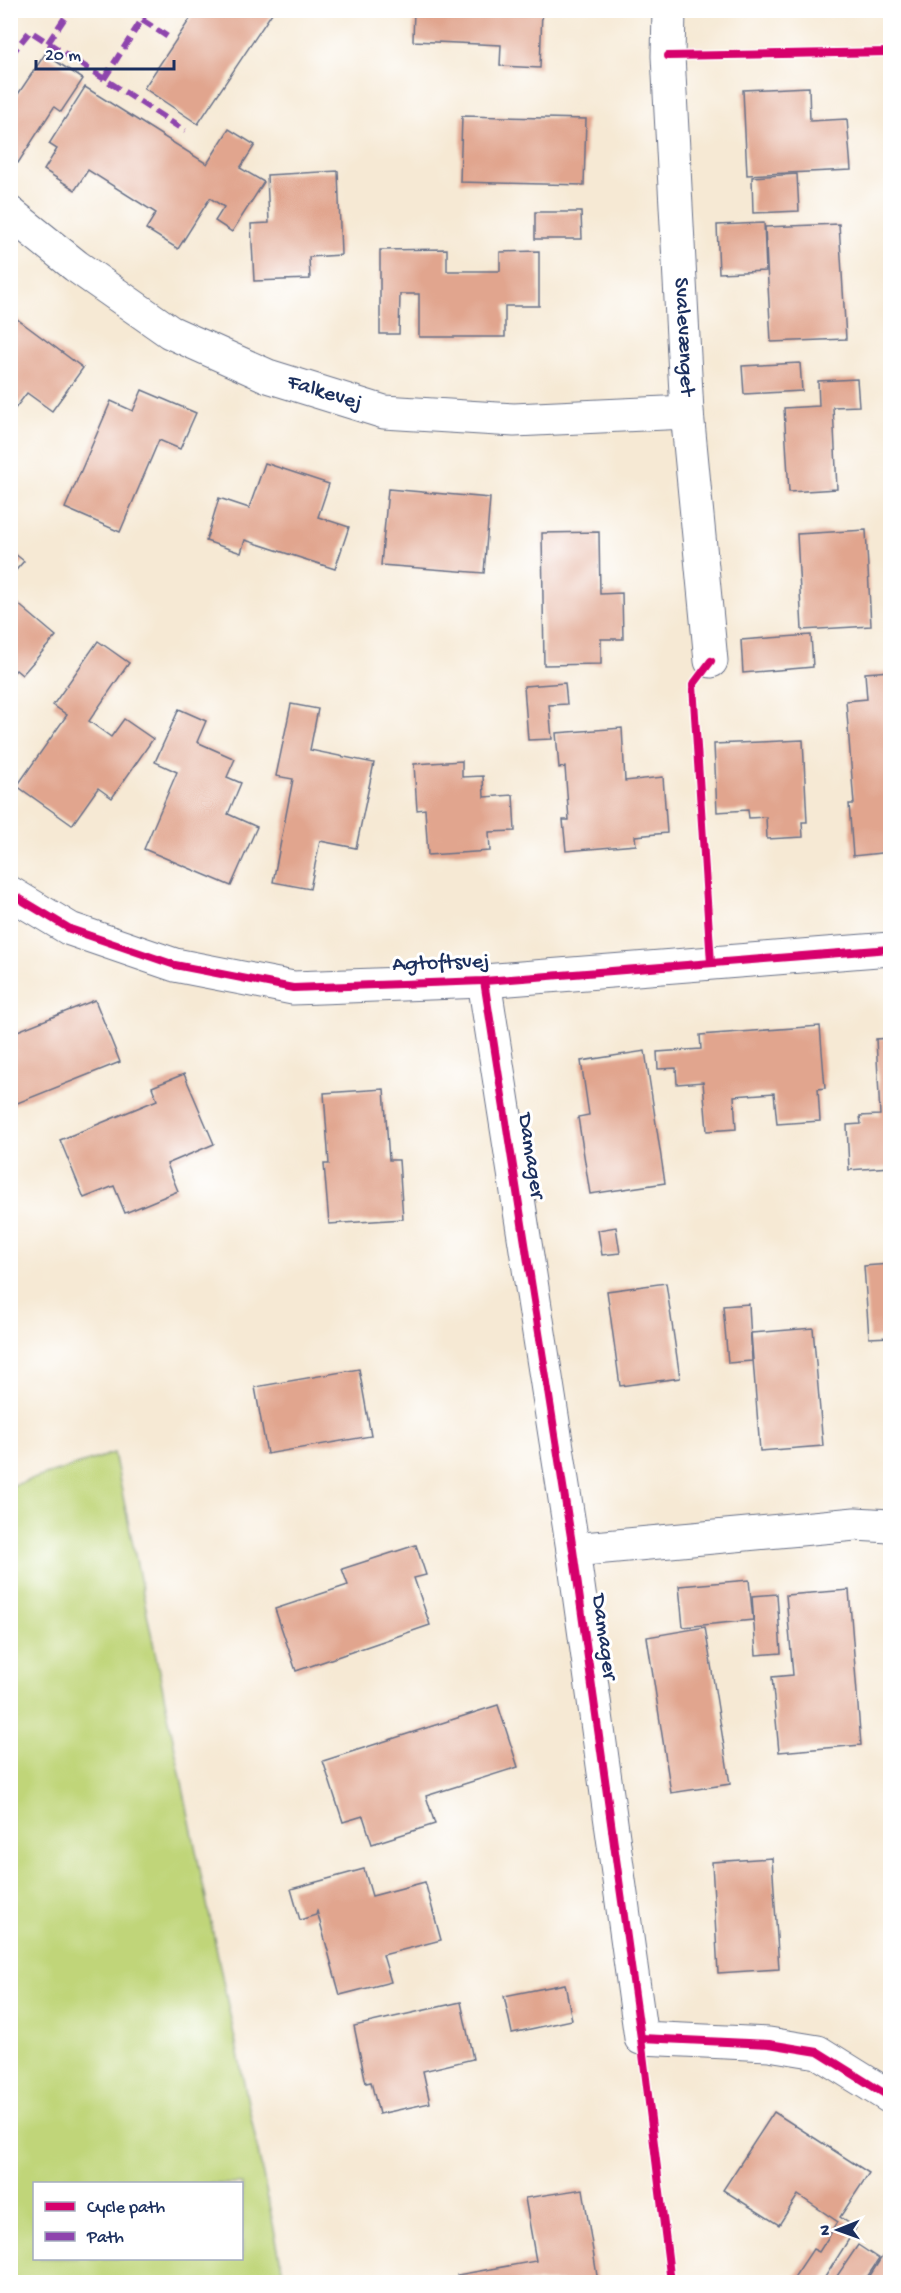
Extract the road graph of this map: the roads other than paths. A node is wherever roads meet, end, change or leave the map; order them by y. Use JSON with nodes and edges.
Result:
{"nodes":[{"id":1,"x":669,"y":10,"type":"edge"},
{"id":2,"x":10,"y":213,"type":"edge"},
{"id":3,"x":687,"y":412,"type":"junction"},
{"id":4,"x":711,"y":661,"type":"dead end"},
{"id":5,"x":10,"y":893,"type":"edge"},
{"id":6,"x":891,"y":949,"type":"edge"},
{"id":7,"x":484,"y":981,"type":"junction"},
{"id":8,"x":891,"y":1526,"type":"edge"},
{"id":9,"x":573,"y":1550,"type":"junction"},
{"id":10,"x":891,"y":2097,"type":"edge"}],
"edges":[{"from":1,"to":3,"type":"street","name":"Svalevænget"},
{"from":2,"to":3,"type":"street","name":"Falkevej"},
{"from":3,"to":4,"type":"street","name":"Svalevænget"},
{"from":5,"to":7,"type":"street","name":"Agtoftsvej"},
{"from":6,"to":7,"type":"street","name":"Agtoftsvej"},
{"from":7,"to":9,"type":"street","name":"Damager"},
{"from":8,"to":9,"type":"street"},
{"from":9,"to":10,"type":"street","name":"Damager"}]}
